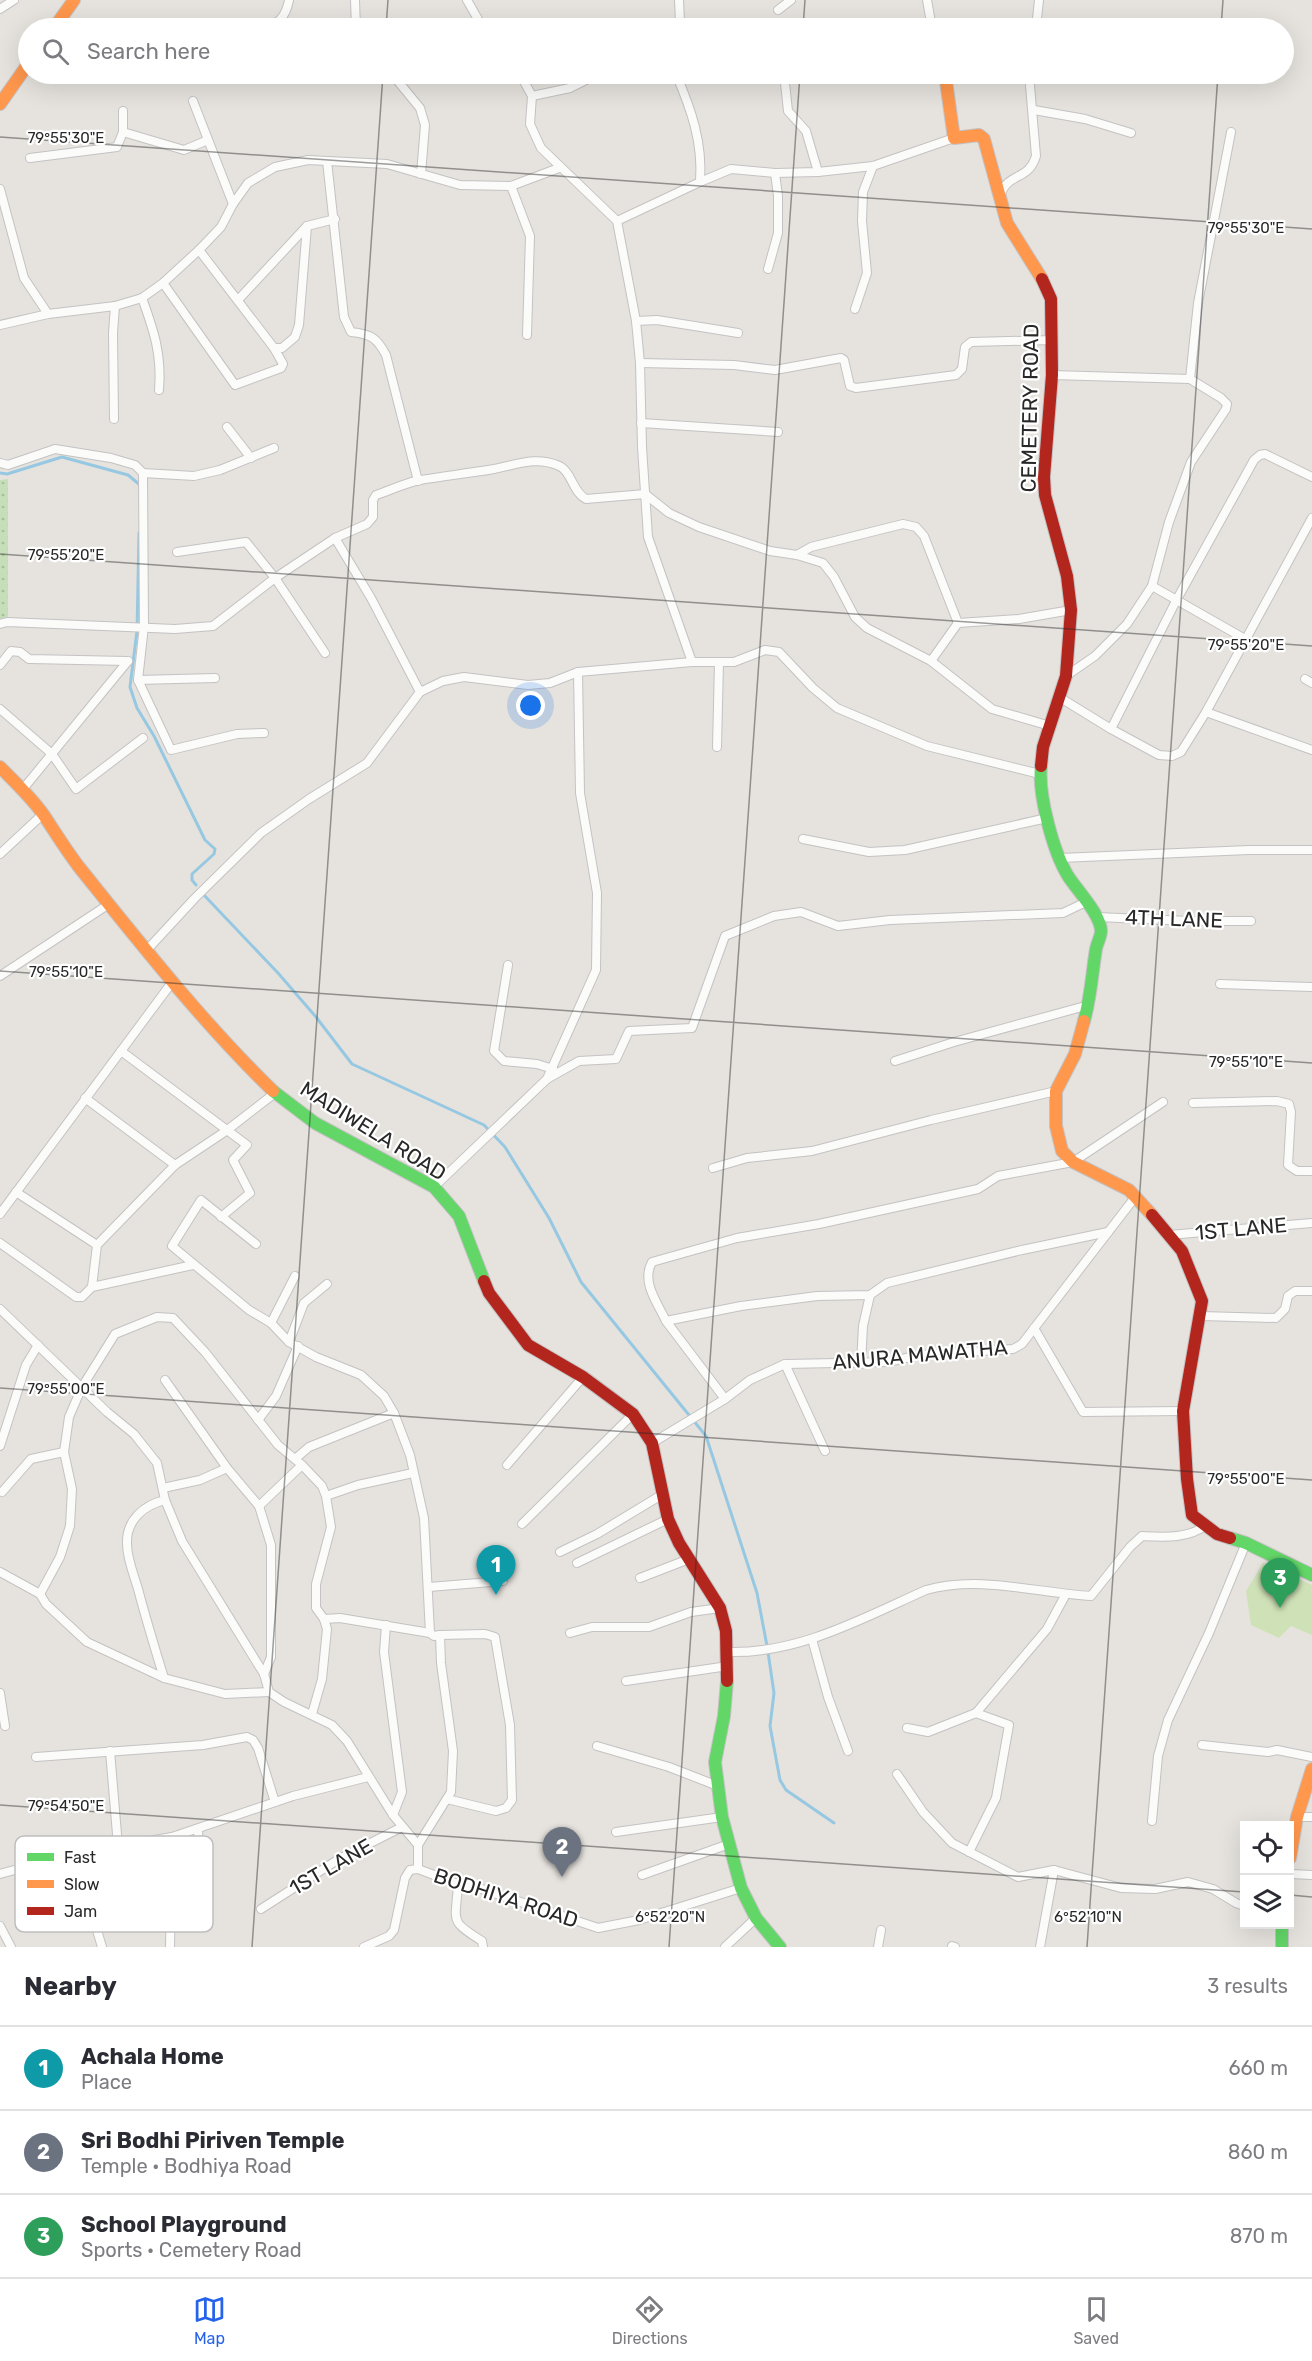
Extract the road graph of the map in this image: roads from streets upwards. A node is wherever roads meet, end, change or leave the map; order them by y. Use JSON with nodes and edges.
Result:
{"nodes":[{"id":1,"x":14,"y":0,"type":"edge"},
{"id":2,"x":74,"y":0,"type":"edge"},
{"id":3,"x":289,"y":0,"type":"edge"},
{"id":4,"x":355,"y":0,"type":"edge"},
{"id":5,"x":467,"y":0,"type":"edge"},
{"id":6,"x":679,"y":0,"type":"edge"},
{"id":7,"x":791,"y":0,"type":"edge"},
{"id":8,"x":927,"y":0,"type":"edge"},
{"id":9,"x":1040,"y":0,"type":"edge"},
{"id":10,"x":0,"y":9,"type":"edge"},
{"id":11,"x":778,"y":10,"type":"dead end"},
{"id":12,"x":61,"y":18,"type":"edge"},
{"id":13,"x":282,"y":18,"type":"edge"},
{"id":14,"x":356,"y":18,"type":"edge"},
{"id":15,"x":476,"y":18,"type":"edge"},
{"id":16,"x":680,"y":18,"type":"edge"},
{"id":17,"x":930,"y":18,"type":"edge"},
{"id":18,"x":1037,"y":18,"type":"edge"},
{"id":19,"x":18,"y":78,"type":"edge"},
{"id":20,"x":400,"y":84,"type":"edge"},
{"id":21,"x":525,"y":84,"type":"edge"},
{"id":22,"x":578,"y":84,"type":"edge"},
{"id":23,"x":680,"y":84,"type":"edge"},
{"id":24,"x":785,"y":84,"type":"edge"},
{"id":25,"x":946,"y":84,"type":"edge"},
{"id":26,"x":1030,"y":84,"type":"edge"},
{"id":27,"x":532,"y":96,"type":"junction"},
{"id":28,"x":193,"y":101,"type":"dead end"},
{"id":29,"x":0,"y":104,"type":"edge"},
{"id":30,"x":1034,"y":110,"type":"junction"},
{"id":31,"x":123,"y":111,"type":"dead end"},
{"id":32,"x":123,"y":132,"type":"junction"},
{"id":33,"x":1231,"y":132,"type":"dead end"},
{"id":34,"x":1131,"y":133,"type":"dead end"},
{"id":35,"x":954,"y":138,"type":"junction"},
{"id":36,"x":208,"y":140,"type":"junction"},
{"id":37,"x":30,"y":158,"type":"dead end"},
{"id":38,"x":327,"y":161,"type":"junction"},
{"id":39,"x":873,"y":166,"type":"junction"},
{"id":40,"x":559,"y":168,"type":"junction"},
{"id":41,"x":818,"y":172,"type":"junction"},
{"id":42,"x":775,"y":173,"type":"junction"},
{"id":43,"x":421,"y":174,"type":"junction"},
{"id":44,"x":700,"y":182,"type":"junction"},
{"id":45,"x":512,"y":186,"type":"junction"},
{"id":46,"x":0,"y":189,"type":"edge"},
{"id":47,"x":1000,"y":197,"type":"junction"},
{"id":48,"x":233,"y":204,"type":"junction"},
{"id":49,"x":334,"y":219,"type":"junction"},
{"id":50,"x":617,"y":221,"type":"junction"},
{"id":51,"x":307,"y":226,"type":"junction"},
{"id":52,"x":200,"y":250,"type":"junction"},
{"id":53,"x":768,"y":269,"type":"dead end"},
{"id":54,"x":163,"y":284,"type":"junction"},
{"id":55,"x":142,"y":298,"type":"junction"},
{"id":56,"x":238,"y":300,"type":"junction"},
{"id":57,"x":115,"y":306,"type":"junction"},
{"id":58,"x":855,"y":309,"type":"dead end"},
{"id":59,"x":48,"y":314,"type":"junction"},
{"id":60,"x":636,"y":321,"type":"junction"},
{"id":61,"x":0,"y":326,"type":"edge"},
{"id":62,"x":738,"y":333,"type":"dead end"},
{"id":63,"x":527,"y":334,"type":"dead end"},
{"id":64,"x":1053,"y":340,"type":"junction"},
{"id":65,"x":274,"y":348,"type":"junction"},
{"id":66,"x":640,"y":363,"type":"junction"},
{"id":67,"x":1052,"y":375,"type":"junction"},
{"id":68,"x":1190,"y":379,"type":"junction"},
{"id":69,"x":159,"y":390,"type":"dead end"},
{"id":70,"x":114,"y":419,"type":"dead end"},
{"id":71,"x":641,"y":423,"type":"junction"},
{"id":72,"x":227,"y":427,"type":"dead end"},
{"id":73,"x":778,"y":432,"type":"dead end"},
{"id":74,"x":274,"y":448,"type":"dead end"},
{"id":75,"x":251,"y":458,"type":"junction"},
{"id":76,"x":0,"y":463,"type":"edge"},
{"id":77,"x":144,"y":473,"type":"junction"},
{"id":78,"x":1312,"y":477,"type":"edge"},
{"id":79,"x":418,"y":481,"type":"junction"},
{"id":80,"x":645,"y":494,"type":"junction"},
{"id":81,"x":1312,"y":518,"type":"edge"},
{"id":82,"x":335,"y":538,"type":"junction"},
{"id":83,"x":177,"y":552,"type":"dead end"},
{"id":84,"x":797,"y":555,"type":"junction"},
{"id":85,"x":274,"y":578,"type":"junction"},
{"id":86,"x":1152,"y":586,"type":"junction"},
{"id":87,"x":1176,"y":601,"type":"junction"},
{"id":88,"x":1071,"y":610,"type":"junction"},
{"id":89,"x":958,"y":623,"type":"junction"},
{"id":90,"x":0,"y":624,"type":"edge"},
{"id":91,"x":139,"y":626,"type":"junction"},
{"id":92,"x":1245,"y":639,"type":"junction"},
{"id":93,"x":326,"y":653,"type":"dead end"},
{"id":94,"x":931,"y":661,"type":"junction"},
{"id":95,"x":692,"y":662,"type":"junction"},
{"id":96,"x":719,"y":662,"type":"junction"},
{"id":97,"x":0,"y":665,"type":"edge"},
{"id":98,"x":578,"y":672,"type":"junction"},
{"id":99,"x":1066,"y":676,"type":"junction"},
{"id":100,"x":215,"y":678,"type":"dead end"},
{"id":101,"x":138,"y":680,"type":"junction"},
{"id":102,"x":420,"y":692,"type":"junction"},
{"id":103,"x":1059,"y":697,"type":"junction"},
{"id":104,"x":0,"y":709,"type":"edge"},
{"id":105,"x":1206,"y":712,"type":"junction"},
{"id":106,"x":1050,"y":726,"type":"junction"},
{"id":107,"x":1111,"y":729,"type":"junction"},
{"id":108,"x":264,"y":733,"type":"dead end"},
{"id":109,"x":143,"y":738,"type":"dead end"},
{"id":110,"x":717,"y":747,"type":"dead end"},
{"id":111,"x":1312,"y":750,"type":"edge"},
{"id":112,"x":52,"y":753,"type":"junction"},
{"id":113,"x":0,"y":767,"type":"edge"},
{"id":114,"x":1040,"y":774,"type":"junction"},
{"id":115,"x":23,"y":789,"type":"junction"},
{"id":116,"x":43,"y":814,"type":"junction"},
{"id":117,"x":1047,"y":818,"type":"junction"},
{"id":118,"x":803,"y":839,"type":"dead end"},
{"id":119,"x":1312,"y":850,"type":"edge"},
{"id":120,"x":0,"y":854,"type":"edge"},
{"id":121,"x":1060,"y":858,"type":"junction"},
{"id":122,"x":1088,"y":901,"type":"junction"},
{"id":123,"x":109,"y":904,"type":"junction"},
{"id":124,"x":1097,"y":917,"type":"junction"},
{"id":125,"x":1251,"y":921,"type":"dead end"},
{"id":126,"x":146,"y":951,"type":"junction"},
{"id":127,"x":508,"y":965,"type":"dead end"},
{"id":128,"x":0,"y":976,"type":"edge"},
{"id":129,"x":173,"y":981,"type":"junction"},
{"id":130,"x":1220,"y":984,"type":"dead end"},
{"id":131,"x":1312,"y":987,"type":"edge"},
{"id":132,"x":1089,"y":1005,"type":"junction"},
{"id":133,"x":121,"y":1051,"type":"junction"},
{"id":134,"x":895,"y":1061,"type":"dead end"},
{"id":135,"x":553,"y":1069,"type":"junction"},
{"id":136,"x":547,"y":1079,"type":"junction"},
{"id":137,"x":1056,"y":1091,"type":"junction"},
{"id":138,"x":275,"y":1093,"type":"junction"},
{"id":139,"x":86,"y":1098,"type":"junction"},
{"id":140,"x":1163,"y":1102,"type":"dead end"},
{"id":141,"x":1193,"y":1103,"type":"dead end"},
{"id":142,"x":226,"y":1131,"type":"junction"},
{"id":143,"x":1073,"y":1162,"type":"junction"},
{"id":144,"x":175,"y":1165,"type":"junction"},
{"id":145,"x":713,"y":1168,"type":"dead end"},
{"id":146,"x":1312,"y":1171,"type":"edge"},
{"id":147,"x":434,"y":1187,"type":"junction"},
{"id":148,"x":16,"y":1192,"type":"junction"},
{"id":149,"x":1136,"y":1196,"type":"junction"},
{"id":150,"x":0,"y":1214,"type":"edge"},
{"id":151,"x":221,"y":1217,"type":"junction"},
{"id":152,"x":1312,"y":1223,"type":"edge"},
{"id":153,"x":1108,"y":1232,"type":"junction"},
{"id":154,"x":1169,"y":1235,"type":"junction"},
{"id":155,"x":0,"y":1243,"type":"edge"},
{"id":156,"x":256,"y":1244,"type":"dead end"},
{"id":157,"x":98,"y":1245,"type":"junction"},
{"id":158,"x":192,"y":1265,"type":"junction"},
{"id":159,"x":295,"y":1276,"type":"dead end"},
{"id":160,"x":327,"y":1284,"type":"dead end"},
{"id":161,"x":92,"y":1287,"type":"junction"},
{"id":162,"x":1312,"y":1291,"type":"edge"},
{"id":163,"x":870,"y":1295,"type":"junction"},
{"id":164,"x":0,"y":1309,"type":"edge"},
{"id":165,"x":1202,"y":1316,"type":"junction"},
{"id":166,"x":666,"y":1321,"type":"junction"},
{"id":167,"x":271,"y":1323,"type":"junction"},
{"id":168,"x":1034,"y":1328,"type":"junction"},
{"id":169,"x":293,"y":1344,"type":"junction"},
{"id":170,"x":38,"y":1345,"type":"junction"},
{"id":171,"x":785,"y":1364,"type":"junction"},
{"id":172,"x":861,"y":1364,"type":"junction"},
{"id":173,"x":583,"y":1377,"type":"junction"},
{"id":174,"x":165,"y":1380,"type":"dead end"},
{"id":175,"x":82,"y":1388,"type":"junction"},
{"id":176,"x":725,"y":1399,"type":"junction"},
{"id":177,"x":1183,"y":1412,"type":"junction"},
{"id":178,"x":394,"y":1413,"type":"junction"},
{"id":179,"x":633,"y":1414,"type":"junction"},
{"id":180,"x":258,"y":1420,"type":"junction"},
{"id":181,"x":652,"y":1443,"type":"junction"},
{"id":182,"x":0,"y":1446,"type":"edge"},
{"id":183,"x":825,"y":1451,"type":"dead end"},
{"id":184,"x":64,"y":1452,"type":"junction"},
{"id":185,"x":299,"y":1462,"type":"junction"},
{"id":186,"x":507,"y":1465,"type":"dead end"},
{"id":187,"x":227,"y":1468,"type":"junction"},
{"id":188,"x":412,"y":1473,"type":"junction"},
{"id":189,"x":163,"y":1488,"type":"junction"},
{"id":190,"x":2,"y":1492,"type":"dead end"},
{"id":191,"x":663,"y":1494,"type":"junction"},
{"id":192,"x":326,"y":1496,"type":"junction"},
{"id":193,"x":165,"y":1500,"type":"junction"},
{"id":194,"x":259,"y":1506,"type":"junction"},
{"id":195,"x":669,"y":1519,"type":"junction"},
{"id":196,"x":522,"y":1524,"type":"dead end"},
{"id":197,"x":1206,"y":1525,"type":"junction"},
{"id":198,"x":1246,"y":1543,"type":"junction"},
{"id":199,"x":560,"y":1552,"type":"dead end"},
{"id":200,"x":689,"y":1559,"type":"junction"},
{"id":201,"x":577,"y":1563,"type":"dead end"},
{"id":202,"x":0,"y":1572,"type":"edge"},
{"id":203,"x":1312,"y":1575,"type":"edge"},
{"id":204,"x":640,"y":1578,"type":"dead end"},
{"id":205,"x":503,"y":1581,"type":"dead end"},
{"id":206,"x":429,"y":1587,"type":"junction"},
{"id":207,"x":40,"y":1594,"type":"junction"},
{"id":208,"x":1066,"y":1594,"type":"junction"},
{"id":209,"x":720,"y":1608,"type":"junction"},
{"id":210,"x":324,"y":1619,"type":"junction"},
{"id":211,"x":386,"y":1625,"type":"junction"},
{"id":212,"x":430,"y":1633,"type":"junction"},
{"id":213,"x":570,"y":1633,"type":"dead end"},
{"id":214,"x":440,"y":1635,"type":"junction"},
{"id":215,"x":812,"y":1639,"type":"junction"},
{"id":216,"x":728,"y":1652,"type":"junction"},
{"id":217,"x":728,"y":1666,"type":"junction"},
{"id":218,"x":264,"y":1674,"type":"junction"},
{"id":219,"x":164,"y":1678,"type":"junction"},
{"id":220,"x":626,"y":1681,"type":"dead end"},
{"id":221,"x":269,"y":1692,"type":"junction"},
{"id":222,"x":0,"y":1694,"type":"edge"},
{"id":223,"x":976,"y":1713,"type":"junction"},
{"id":224,"x":312,"y":1714,"type":"junction"},
{"id":225,"x":4,"y":1726,"type":"dead end"},
{"id":226,"x":907,"y":1728,"type":"dead end"},
{"id":227,"x":1202,"y":1745,"type":"dead end"},
{"id":228,"x":597,"y":1746,"type":"dead end"},
{"id":229,"x":110,"y":1751,"type":"junction"},
{"id":230,"x":848,"y":1751,"type":"dead end"},
{"id":231,"x":36,"y":1756,"type":"dead end"},
{"id":232,"x":1312,"y":1757,"type":"edge"},
{"id":233,"x":1312,"y":1769,"type":"edge"},
{"id":234,"x":897,"y":1774,"type":"dead end"},
{"id":235,"x":368,"y":1777,"type":"junction"},
{"id":236,"x":718,"y":1786,"type":"junction"},
{"id":237,"x":447,"y":1799,"type":"junction"},
{"id":238,"x":275,"y":1802,"type":"junction"},
{"id":239,"x":393,"y":1815,"type":"junction"},
{"id":240,"x":722,"y":1817,"type":"junction"},
{"id":241,"x":1297,"y":1817,"type":"junction"},
{"id":242,"x":1312,"y":1817,"type":"edge"},
{"id":243,"x":1152,"y":1821,"type":"dead end"},
{"id":244,"x":402,"y":1827,"type":"junction"},
{"id":245,"x":198,"y":1829,"type":"junction"},
{"id":246,"x":616,"y":1832,"type":"dead end"},
{"id":247,"x":1294,"y":1835,"type":"edge"},
{"id":248,"x":117,"y":1836,"type":"edge"},
{"id":249,"x":175,"y":1836,"type":"edge"},
{"id":250,"x":198,"y":1836,"type":"edge"},
{"id":251,"x":729,"y":1844,"type":"junction"},
{"id":252,"x":418,"y":1845,"type":"junction"},
{"id":253,"x":969,"y":1852,"type":"junction"},
{"id":254,"x":418,"y":1869,"type":"junction"},
{"id":255,"x":15,"y":1870,"type":"edge"},
{"id":256,"x":1054,"y":1870,"type":"junction"},
{"id":257,"x":0,"y":1874,"type":"edge"},
{"id":258,"x":1294,"y":1874,"type":"edge"},
{"id":259,"x":642,"y":1875,"type":"dead end"},
{"id":260,"x":1312,"y":1875,"type":"edge"},
{"id":261,"x":458,"y":1884,"type":"junction"},
{"id":262,"x":741,"y":1888,"type":"junction"},
{"id":263,"x":1240,"y":1904,"type":"edge"},
{"id":264,"x":261,"y":1909,"type":"dead end"},
{"id":265,"x":756,"y":1918,"type":"junction"},
{"id":266,"x":0,"y":1926,"type":"edge"},
{"id":267,"x":1282,"y":1929,"type":"edge"},
{"id":268,"x":881,"y":1930,"type":"dead end"},
{"id":269,"x":97,"y":1932,"type":"edge"},
{"id":270,"x":170,"y":1932,"type":"edge"},
{"id":271,"x":12,"y":1947,"type":"edge"},
{"id":272,"x":102,"y":1947,"type":"edge"},
{"id":273,"x":170,"y":1947,"type":"edge"},
{"id":274,"x":364,"y":1947,"type":"edge"},
{"id":275,"x":483,"y":1947,"type":"edge"},
{"id":276,"x":725,"y":1947,"type":"edge"},
{"id":277,"x":780,"y":1947,"type":"edge"},
{"id":278,"x":878,"y":1947,"type":"edge"},
{"id":279,"x":1040,"y":1947,"type":"edge"},
{"id":280,"x":1282,"y":1947,"type":"edge"}],
"edges":[{"from":1,"to":10,"type":"street"},
{"from":2,"to":12,"type":"street"},
{"from":3,"to":13,"type":"street"},
{"from":4,"to":14,"type":"street"},
{"from":5,"to":15,"type":"street"},
{"from":6,"to":16,"type":"street"},
{"from":7,"to":11,"type":"street"},
{"from":8,"to":17,"type":"street"},
{"from":9,"to":18,"type":"street"},
{"from":19,"to":29,"type":"street"},
{"from":20,"to":43,"type":"street"},
{"from":21,"to":27,"type":"street"},
{"from":22,"to":27,"type":"street"},
{"from":23,"to":44,"type":"street"},
{"from":24,"to":41,"type":"street"},
{"from":25,"to":35,"type":"street"},
{"from":26,"to":30,"type":"street"},
{"from":27,"to":40,"type":"street"},
{"from":28,"to":36,"type":"street"},
{"from":30,"to":34,"type":"street"},
{"from":30,"to":47,"type":"street"},
{"from":31,"to":32,"type":"street"},
{"from":32,"to":36,"type":"street"},
{"from":32,"to":37,"type":"street"},
{"from":33,"to":68,"type":"street"},
{"from":35,"to":39,"type":"street"},
{"from":35,"to":47,"type":"street","name":"CEMETERY ROAD"},
{"from":36,"to":48,"type":"street"},
{"from":38,"to":43,"type":"street"},
{"from":38,"to":48,"type":"street"},
{"from":38,"to":49,"type":"street"},
{"from":39,"to":41,"type":"street"},
{"from":39,"to":58,"type":"street"},
{"from":40,"to":45,"type":"street"},
{"from":40,"to":50,"type":"street"},
{"from":41,"to":42,"type":"street"},
{"from":42,"to":44,"type":"street"},
{"from":42,"to":53,"type":"street"},
{"from":43,"to":45,"type":"street"},
{"from":44,"to":50,"type":"street"},
{"from":45,"to":63,"type":"street"},
{"from":46,"to":59,"type":"street"},
{"from":47,"to":64,"type":"street","name":"CEMETERY ROAD"},
{"from":48,"to":52,"type":"street"},
{"from":49,"to":51,"type":"street"},
{"from":49,"to":79,"type":"street"},
{"from":50,"to":60,"type":"street"},
{"from":51,"to":56,"type":"street"},
{"from":51,"to":65,"type":"street"},
{"from":52,"to":54,"type":"street"},
{"from":52,"to":56,"type":"street"},
{"from":54,"to":55,"type":"street"},
{"from":54,"to":65,"type":"street"},
{"from":55,"to":57,"type":"street"},
{"from":55,"to":69,"type":"street"},
{"from":56,"to":65,"type":"street"},
{"from":57,"to":59,"type":"street"},
{"from":57,"to":70,"type":"street"},
{"from":59,"to":61,"type":"street"},
{"from":60,"to":62,"type":"street"},
{"from":60,"to":66,"type":"street"},
{"from":64,"to":66,"type":"street"},
{"from":64,"to":67,"type":"street","name":"CEMETERY ROAD"},
{"from":66,"to":71,"type":"street"},
{"from":67,"to":68,"type":"street"},
{"from":67,"to":88,"type":"street","name":"CEMETERY ROAD"},
{"from":68,"to":86,"type":"street"},
{"from":71,"to":73,"type":"street"},
{"from":71,"to":80,"type":"street"},
{"from":72,"to":75,"type":"street"},
{"from":74,"to":75,"type":"street"},
{"from":75,"to":77,"type":"street"},
{"from":76,"to":77,"type":"street"},
{"from":77,"to":91,"type":"street"},
{"from":78,"to":87,"type":"street"},
{"from":79,"to":80,"type":"street"},
{"from":79,"to":82,"type":"street"},
{"from":80,"to":84,"type":"street"},
{"from":80,"to":95,"type":"street"},
{"from":81,"to":92,"type":"street"},
{"from":82,"to":85,"type":"street"},
{"from":82,"to":102,"type":"street"},
{"from":83,"to":85,"type":"street"},
{"from":84,"to":89,"type":"street"},
{"from":84,"to":94,"type":"street"},
{"from":85,"to":91,"type":"street"},
{"from":85,"to":93,"type":"street"},
{"from":86,"to":87,"type":"street"},
{"from":86,"to":99,"type":"street"},
{"from":87,"to":92,"type":"street"},
{"from":87,"to":107,"type":"street"},
{"from":88,"to":89,"type":"street"},
{"from":88,"to":99,"type":"street","name":"CEMETERY ROAD"},
{"from":89,"to":94,"type":"street"},
{"from":90,"to":91,"type":"street"},
{"from":91,"to":101,"type":"street"},
{"from":92,"to":105,"type":"street"},
{"from":94,"to":106,"type":"street"},
{"from":95,"to":96,"type":"street"},
{"from":95,"to":98,"type":"street"},
{"from":96,"to":110,"type":"street"},
{"from":96,"to":114,"type":"street"},
{"from":97,"to":112,"type":"street"},
{"from":98,"to":102,"type":"street"},
{"from":98,"to":135,"type":"street"},
{"from":99,"to":103,"type":"street","name":"CEMETERY ROAD"},
{"from":100,"to":101,"type":"street"},
{"from":101,"to":108,"type":"street"},
{"from":102,"to":126,"type":"street"},
{"from":103,"to":106,"type":"street","name":"CEMETERY ROAD"},
{"from":103,"to":107,"type":"street"},
{"from":104,"to":112,"type":"street"},
{"from":105,"to":107,"type":"street"},
{"from":105,"to":111,"type":"street"},
{"from":106,"to":114,"type":"street","name":"CEMETERY ROAD"},
{"from":109,"to":112,"type":"street"},
{"from":112,"to":115,"type":"street"},
{"from":113,"to":115,"type":"street","name":"MADIWELA ROAD"},
{"from":114,"to":117,"type":"street","name":"CEMETERY ROAD"},
{"from":115,"to":116,"type":"street","name":"MADIWELA ROAD"},
{"from":116,"to":120,"type":"street"},
{"from":116,"to":123,"type":"street","name":"MADIWELA ROAD"},
{"from":117,"to":118,"type":"street"},
{"from":117,"to":121,"type":"street","name":"CEMETERY ROAD"},
{"from":119,"to":121,"type":"street"},
{"from":121,"to":122,"type":"street","name":"CEMETERY ROAD"},
{"from":122,"to":124,"type":"street","name":"CEMETERY ROAD"},
{"from":122,"to":136,"type":"street"},
{"from":123,"to":126,"type":"street","name":"MADIWELA ROAD"},
{"from":123,"to":128,"type":"street"},
{"from":124,"to":125,"type":"street","name":"4TH LANE"},
{"from":124,"to":132,"type":"street"},
{"from":126,"to":129,"type":"street","name":"MADIWELA ROAD"},
{"from":127,"to":135,"type":"street"},
{"from":129,"to":133,"type":"street"},
{"from":129,"to":138,"type":"street","name":"MADIWELA ROAD"},
{"from":130,"to":131,"type":"street"},
{"from":132,"to":134,"type":"street"},
{"from":132,"to":137,"type":"street"},
{"from":133,"to":139,"type":"street"},
{"from":133,"to":142,"type":"street"},
{"from":135,"to":136,"type":"street"},
{"from":136,"to":147,"type":"street"},
{"from":137,"to":143,"type":"street"},
{"from":137,"to":145,"type":"street"},
{"from":138,"to":142,"type":"street"},
{"from":138,"to":147,"type":"street","name":"MADIWELA ROAD"},
{"from":139,"to":144,"type":"street"},
{"from":139,"to":148,"type":"street"},
{"from":140,"to":143,"type":"street"},
{"from":141,"to":146,"type":"street"},
{"from":142,"to":144,"type":"street"},
{"from":142,"to":151,"type":"street"},
{"from":143,"to":149,"type":"street"},
{"from":143,"to":166,"type":"street"},
{"from":144,"to":157,"type":"street"},
{"from":147,"to":173,"type":"street","name":"MADIWELA ROAD"},
{"from":148,"to":150,"type":"street"},
{"from":148,"to":157,"type":"street"},
{"from":149,"to":153,"type":"street","name":"ANURA MAWATHA"},
{"from":149,"to":154,"type":"street"},
{"from":151,"to":156,"type":"street"},
{"from":151,"to":158,"type":"street"},
{"from":152,"to":154,"type":"street","name":"1ST LANE"},
{"from":153,"to":163,"type":"street"},
{"from":153,"to":168,"type":"street","name":"ANURA MAWATHA"},
{"from":154,"to":165,"type":"street"},
{"from":155,"to":161,"type":"street"},
{"from":157,"to":161,"type":"street"},
{"from":158,"to":161,"type":"street"},
{"from":158,"to":167,"type":"street"},
{"from":159,"to":167,"type":"street"},
{"from":160,"to":169,"type":"street"},
{"from":162,"to":165,"type":"street"},
{"from":163,"to":166,"type":"street"},
{"from":163,"to":172,"type":"street"},
{"from":164,"to":170,"type":"street"},
{"from":165,"to":177,"type":"street"},
{"from":166,"to":176,"type":"street"},
{"from":167,"to":169,"type":"street"},
{"from":168,"to":172,"type":"street","name":"ANURA MAWATHA"},
{"from":168,"to":177,"type":"street"},
{"from":169,"to":178,"type":"street"},
{"from":169,"to":180,"type":"street"},
{"from":170,"to":175,"type":"street"},
{"from":170,"to":182,"type":"street"},
{"from":171,"to":172,"type":"street","name":"ANURA MAWATHA"},
{"from":171,"to":176,"type":"street","name":"ANURA MAWATHA"},
{"from":171,"to":183,"type":"street"},
{"from":173,"to":179,"type":"street","name":"MADIWELA ROAD"},
{"from":173,"to":186,"type":"street"},
{"from":174,"to":187,"type":"street"},
{"from":175,"to":180,"type":"street"},
{"from":175,"to":184,"type":"street"},
{"from":175,"to":189,"type":"street"},
{"from":176,"to":181,"type":"street","name":"ANURA MAWATHA"},
{"from":177,"to":197,"type":"street"},
{"from":178,"to":185,"type":"street"},
{"from":178,"to":188,"type":"street"},
{"from":179,"to":181,"type":"street","name":"MADIWELA ROAD"},
{"from":179,"to":196,"type":"street"},
{"from":180,"to":185,"type":"street"},
{"from":181,"to":191,"type":"street","name":"MADIWELA ROAD"},
{"from":184,"to":190,"type":"street"},
{"from":184,"to":207,"type":"street"},
{"from":185,"to":192,"type":"street"},
{"from":185,"to":194,"type":"street"},
{"from":187,"to":189,"type":"street"},
{"from":187,"to":194,"type":"street"},
{"from":188,"to":192,"type":"street"},
{"from":188,"to":206,"type":"street"},
{"from":189,"to":193,"type":"street"},
{"from":191,"to":195,"type":"street","name":"MADIWELA ROAD"},
{"from":191,"to":199,"type":"street"},
{"from":192,"to":210,"type":"street"},
{"from":193,"to":218,"type":"street"},
{"from":193,"to":219,"type":"street"},
{"from":194,"to":218,"type":"street"},
{"from":195,"to":200,"type":"street","name":"MADIWELA ROAD"},
{"from":195,"to":201,"type":"street"},
{"from":197,"to":198,"type":"street"},
{"from":197,"to":208,"type":"street"},
{"from":198,"to":203,"type":"street"},
{"from":198,"to":243,"type":"street"},
{"from":200,"to":204,"type":"street"},
{"from":200,"to":209,"type":"street","name":"MADIWELA ROAD"},
{"from":202,"to":207,"type":"street"},
{"from":205,"to":206,"type":"street"},
{"from":206,"to":212,"type":"street"},
{"from":207,"to":219,"type":"street"},
{"from":208,"to":215,"type":"street"},
{"from":208,"to":223,"type":"street"},
{"from":209,"to":213,"type":"street"},
{"from":209,"to":216,"type":"street","name":"MADIWELA ROAD"},
{"from":210,"to":211,"type":"street"},
{"from":210,"to":224,"type":"street"},
{"from":211,"to":212,"type":"street"},
{"from":211,"to":239,"type":"street"},
{"from":212,"to":214,"type":"street"},
{"from":214,"to":237,"type":"street"},
{"from":214,"to":237,"type":"street"},
{"from":215,"to":216,"type":"street"},
{"from":215,"to":230,"type":"street"},
{"from":216,"to":217,"type":"street","name":"MADIWELA ROAD"},
{"from":217,"to":220,"type":"street"},
{"from":217,"to":236,"type":"street","name":"MADIWELA ROAD"},
{"from":218,"to":221,"type":"street"},
{"from":219,"to":221,"type":"street"},
{"from":221,"to":224,"type":"street","name":"BODHIYA ROAD"},
{"from":222,"to":225,"type":"street"},
{"from":223,"to":226,"type":"street"},
{"from":223,"to":253,"type":"street"},
{"from":224,"to":235,"type":"street","name":"BODHIYA ROAD"},
{"from":227,"to":232,"type":"street"},
{"from":228,"to":236,"type":"street"},
{"from":229,"to":231,"type":"street"},
{"from":229,"to":238,"type":"street"},
{"from":229,"to":248,"type":"street"},
{"from":233,"to":241,"type":"street"},
{"from":234,"to":253,"type":"street"},
{"from":235,"to":238,"type":"street"},
{"from":235,"to":239,"type":"street","name":"BODHIYA ROAD"},
{"from":236,"to":240,"type":"street","name":"MADIWELA ROAD"},
{"from":237,"to":252,"type":"street"},
{"from":238,"to":245,"type":"street"},
{"from":239,"to":244,"type":"street","name":"BODHIYA ROAD"},
{"from":240,"to":246,"type":"street"},
{"from":240,"to":251,"type":"street","name":"MADIWELA ROAD"},
{"from":241,"to":242,"type":"street"},
{"from":241,"to":247,"type":"street"},
{"from":244,"to":252,"type":"street","name":"BODHIYA ROAD"},
{"from":244,"to":264,"type":"street","name":"1ST LANE"},
{"from":245,"to":249,"type":"street"},
{"from":245,"to":250,"type":"street"},
{"from":251,"to":259,"type":"street"},
{"from":251,"to":262,"type":"street","name":"MADIWELA ROAD"},
{"from":252,"to":254,"type":"street","name":"BODHIYA ROAD"},
{"from":253,"to":256,"type":"street"},
{"from":254,"to":261,"type":"street","name":"BODHIYA ROAD"},
{"from":254,"to":274,"type":"street"},
{"from":255,"to":257,"type":"street"},
{"from":256,"to":263,"type":"street"},
{"from":256,"to":279,"type":"street"},
{"from":258,"to":260,"type":"street"},
{"from":261,"to":262,"type":"street","name":"BODHIYA ROAD"},
{"from":261,"to":275,"type":"street"},
{"from":262,"to":265,"type":"street","name":"MADIWELA ROAD"},
{"from":265,"to":276,"type":"street"},
{"from":265,"to":277,"type":"street","name":"MADIWELA ROAD"},
{"from":266,"to":271,"type":"street"},
{"from":267,"to":280,"type":"street"},
{"from":268,"to":278,"type":"street"},
{"from":269,"to":272,"type":"street"},
{"from":270,"to":273,"type":"street"}]}
